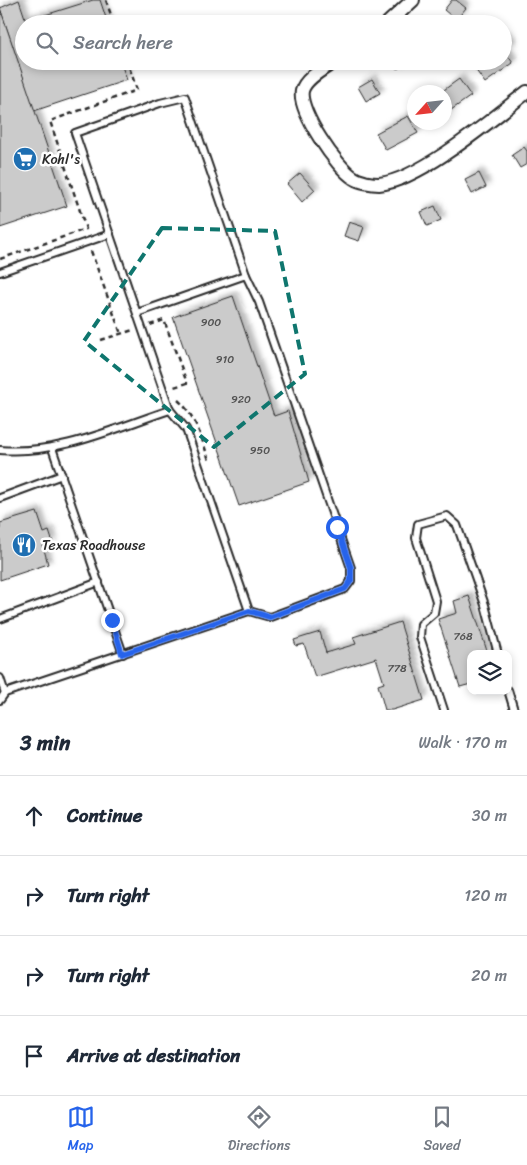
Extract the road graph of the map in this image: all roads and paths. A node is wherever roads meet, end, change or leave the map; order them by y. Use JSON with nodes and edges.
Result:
{"nodes":[{"id":1,"x":106,"y":0,"type":"edge"},
{"id":2,"x":413,"y":0,"type":"edge"},
{"id":3,"x":111,"y":15,"type":"edge"},
{"id":4,"x":397,"y":15,"type":"edge"},
{"id":5,"x":130,"y":70,"type":"edge"},
{"id":6,"x":323,"y":70,"type":"edge"},
{"id":7,"x":527,"y":92,"type":"edge"},
{"id":8,"x":83,"y":230,"type":"junction"},
{"id":9,"x":110,"y":234,"type":"junction"},
{"id":10,"x":87,"y":241,"type":"junction"},
{"id":11,"x":0,"y":259,"type":"edge"},
{"id":12,"x":0,"y":272,"type":"edge"},
{"id":13,"x":246,"y":275,"type":"junction"},
{"id":14,"x":137,"y":313,"type":"junction"},
{"id":15,"x":164,"y":320,"type":"dead end"},
{"id":16,"x":122,"y":334,"type":"dead end"},
{"id":17,"x":170,"y":410,"type":"junction"},
{"id":18,"x":52,"y":448,"type":"junction"},
{"id":19,"x":0,"y":450,"type":"edge"},
{"id":20,"x":210,"y":464,"type":"dead end"},
{"id":21,"x":62,"y":475,"type":"junction"},
{"id":22,"x":0,"y":498,"type":"edge"},
{"id":23,"x":99,"y":582,"type":"junction"},
{"id":24,"x":249,"y":611,"type":"junction"},
{"id":25,"x":0,"y":619,"type":"edge"},
{"id":26,"x":497,"y":650,"type":"edge"},
{"id":27,"x":122,"y":654,"type":"junction"},
{"id":28,"x":0,"y":678,"type":"edge"},
{"id":29,"x":5,"y":693,"type":"junction"},
{"id":30,"x":510,"y":695,"type":"edge"},
{"id":31,"x":0,"y":700,"type":"edge"},
{"id":32,"x":444,"y":710,"type":"edge"},
{"id":33,"x":514,"y":710,"type":"edge"}],
"edges":[{"from":1,"to":3,"type":"path"},
{"from":2,"to":4,"type":"street"},
{"from":5,"to":8,"type":"path"},
{"from":6,"to":7,"type":"street"},
{"from":8,"to":10,"type":"path"},
{"from":8,"to":11,"type":"path"},
{"from":9,"to":10,"type":"lane"},
{"from":9,"to":13,"type":"lane"},
{"from":9,"to":14,"type":"lane"},
{"from":10,"to":12,"type":"lane"},
{"from":10,"to":16,"type":"path"},
{"from":13,"to":14,"type":"lane"},
{"from":13,"to":24,"type":"lane"},
{"from":14,"to":17,"type":"lane"},
{"from":15,"to":20,"type":"path"},
{"from":17,"to":18,"type":"lane"},
{"from":17,"to":24,"type":"lane"},
{"from":18,"to":19,"type":"lane"},
{"from":18,"to":21,"type":"lane"},
{"from":21,"to":22,"type":"lane"},
{"from":21,"to":23,"type":"lane"},
{"from":23,"to":25,"type":"lane"},
{"from":23,"to":27,"type":"lane"},
{"from":24,"to":27,"type":"lane"},
{"from":26,"to":32,"type":"lane"},
{"from":27,"to":29,"type":"lane"},
{"from":28,"to":29,"type":"lane"},
{"from":29,"to":31,"type":"lane"},
{"from":30,"to":33,"type":"lane"}]}
